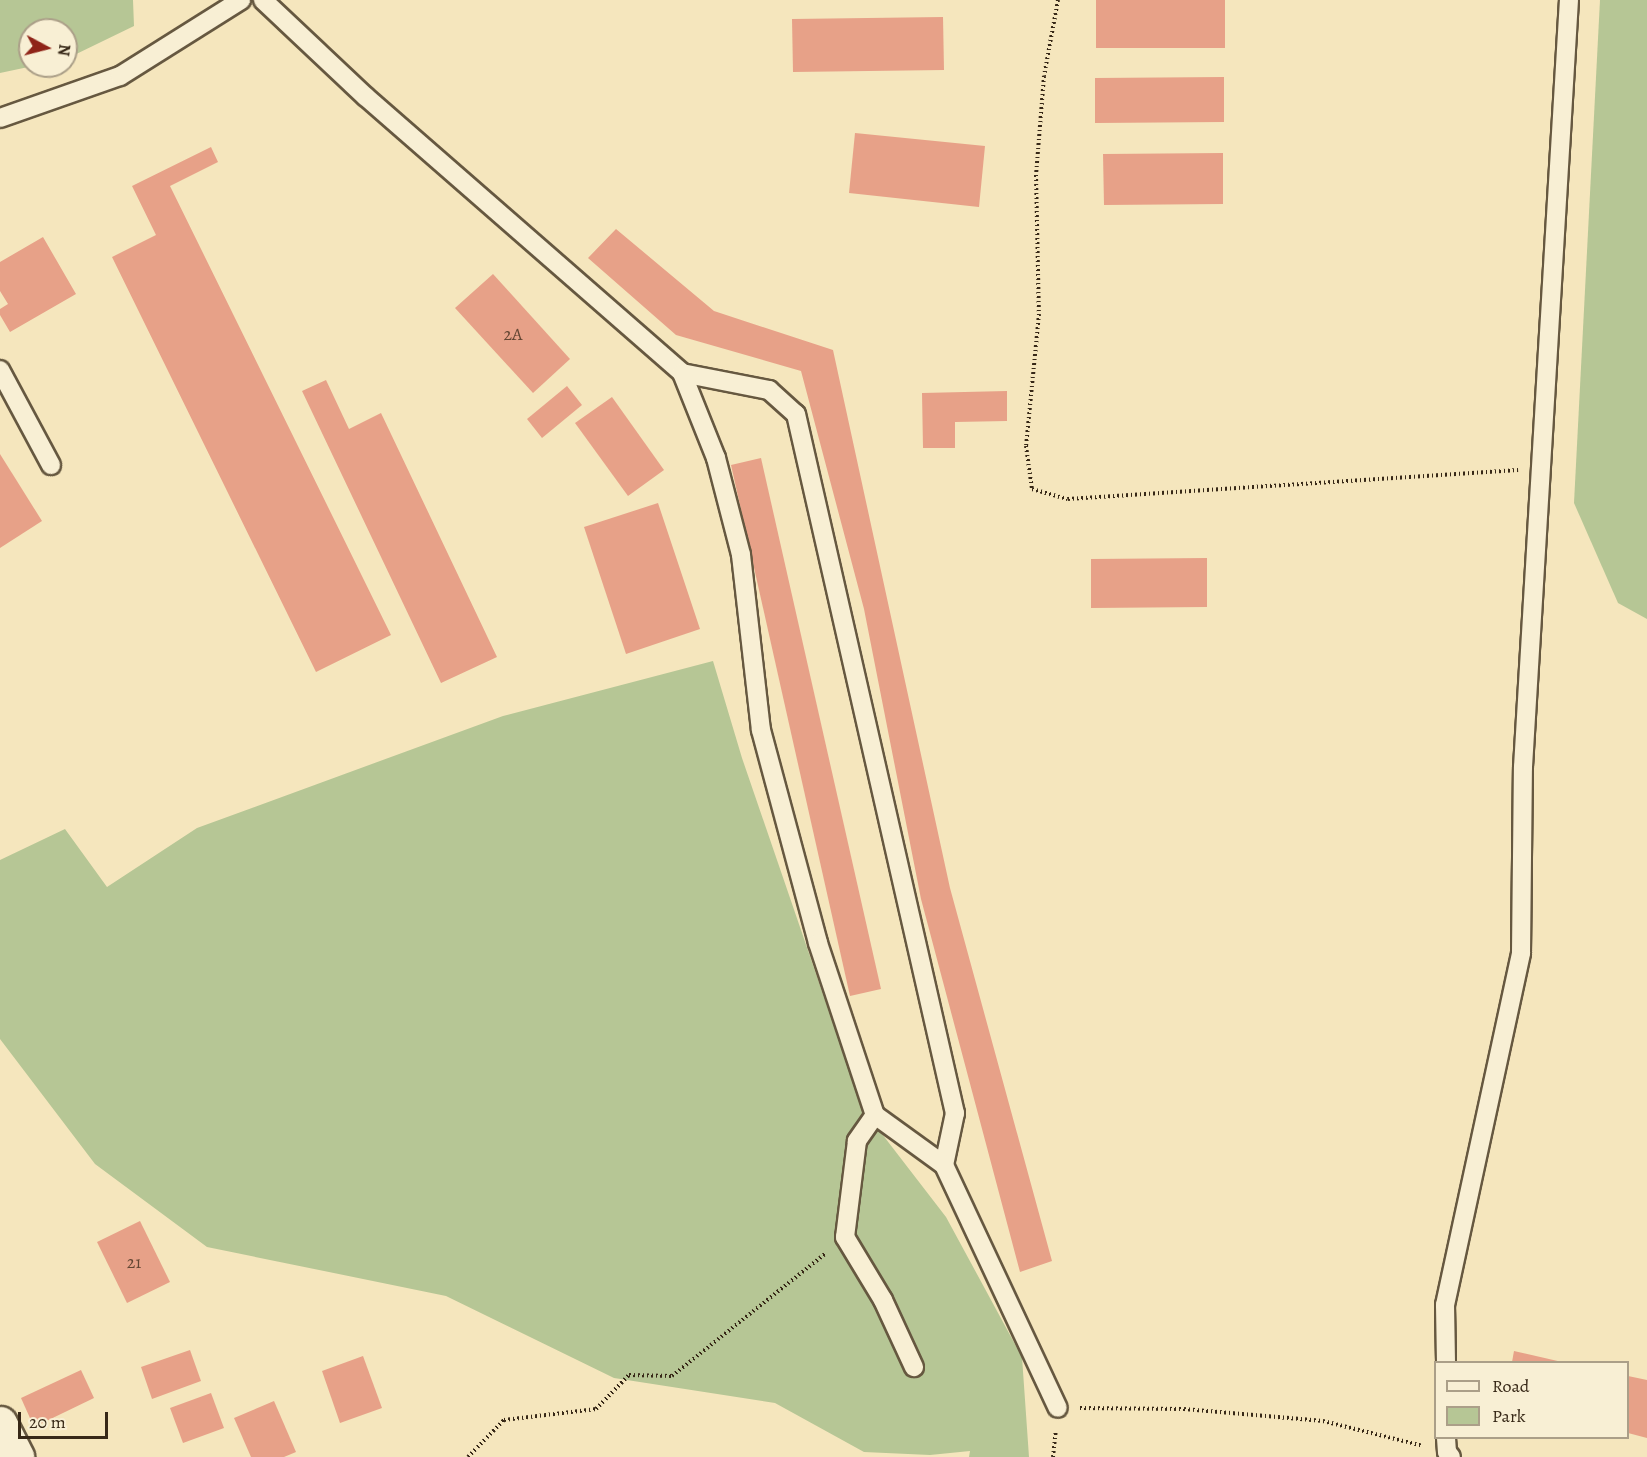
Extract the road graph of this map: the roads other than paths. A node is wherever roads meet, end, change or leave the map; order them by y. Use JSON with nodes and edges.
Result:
{"nodes":[{"id":1,"x":241,"y":0,"type":"edge"},
{"id":2,"x":263,"y":0,"type":"edge"},
{"id":3,"x":1569,"y":0,"type":"edge"},
{"id":4,"x":0,"y":118,"type":"edge"},
{"id":5,"x":0,"y":370,"type":"edge"},
{"id":6,"x":682,"y":373,"type":"junction"},
{"id":7,"x":51,"y":465,"type":"dead end"},
{"id":8,"x":875,"y":1115,"type":"junction"},
{"id":9,"x":944,"y":1165,"type":"junction"},
{"id":10,"x":1446,"y":1361,"type":"edge"},
{"id":11,"x":914,"y":1367,"type":"dead end"},
{"id":12,"x":1058,"y":1408,"type":"road end"},
{"id":13,"x":0,"y":1423,"type":"edge"},
{"id":14,"x":17,"y":1457,"type":"edge"}],
"edges":[{"from":1,"to":4,"type":"lane"},
{"from":2,"to":6,"type":"lane"},
{"from":3,"to":10,"type":"lane"},
{"from":5,"to":7,"type":"lane"},
{"from":6,"to":8,"type":"lane"},
{"from":6,"to":9,"type":"lane"},
{"from":8,"to":9,"type":"lane"},
{"from":8,"to":11,"type":"lane"},
{"from":9,"to":12,"type":"lane"},
{"from":13,"to":14,"type":"street"}]}
